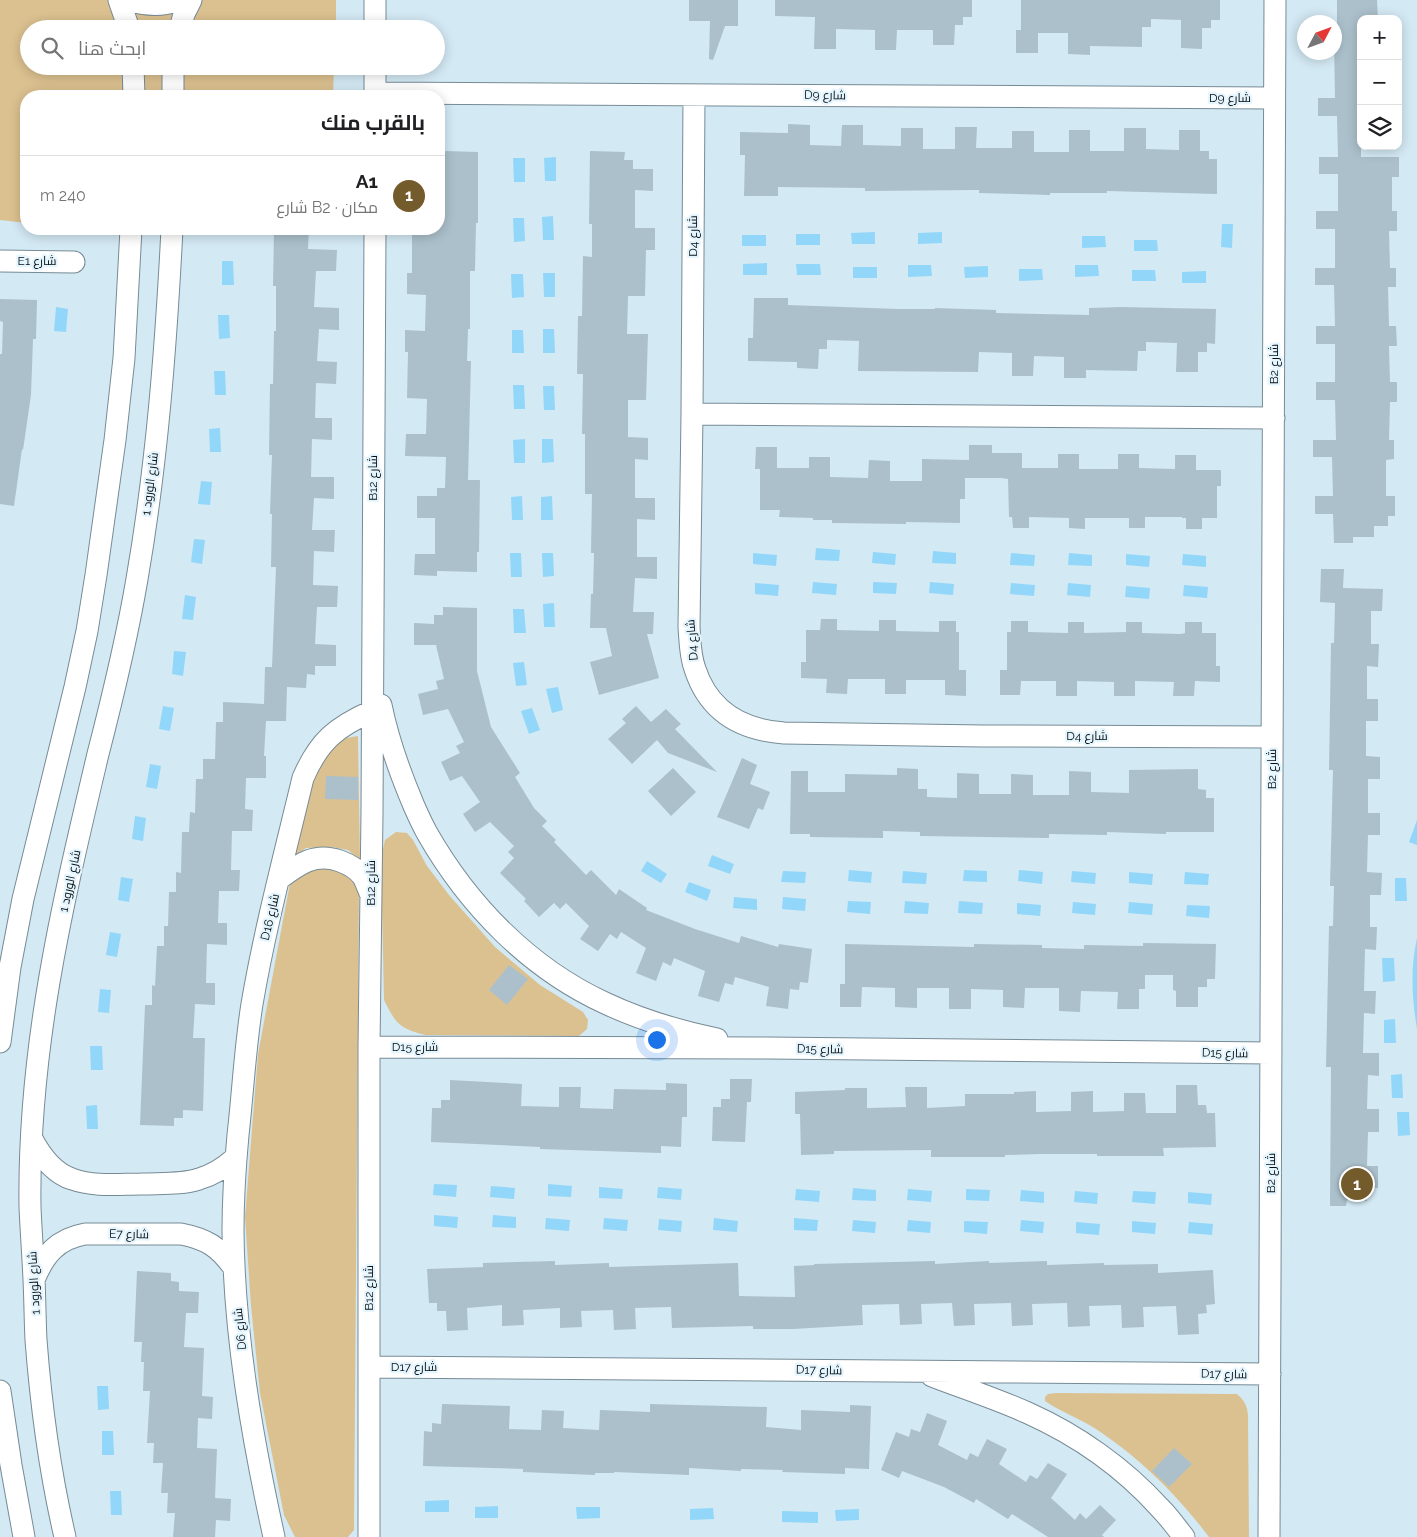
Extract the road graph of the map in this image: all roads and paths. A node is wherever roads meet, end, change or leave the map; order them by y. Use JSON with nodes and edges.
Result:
{"nodes":[{"id":1,"x":119,"y":0,"type":"edge"},
{"id":2,"x":128,"y":0,"type":"edge"},
{"id":3,"x":178,"y":0,"type":"edge"},
{"id":4,"x":191,"y":0,"type":"edge"},
{"id":5,"x":376,"y":0,"type":"edge"},
{"id":6,"x":1275,"y":0,"type":"edge"},
{"id":7,"x":126,"y":20,"type":"edge"},
{"id":8,"x":182,"y":20,"type":"edge"},
{"id":9,"x":375,"y":20,"type":"edge"},
{"id":10,"x":133,"y":75,"type":"edge"},
{"id":11,"x":173,"y":75,"type":"edge"},
{"id":12,"x":375,"y":75,"type":"edge"},
{"id":13,"x":134,"y":90,"type":"edge"},
{"id":14,"x":173,"y":90,"type":"edge"},
{"id":15,"x":376,"y":90,"type":"edge"},
{"id":16,"x":445,"y":95,"type":"edge"},
{"id":17,"x":694,"y":96,"type":"junction"},
{"id":18,"x":1274,"y":98,"type":"junction"},
{"id":19,"x":131,"y":235,"type":"edge"},
{"id":20,"x":172,"y":235,"type":"edge"},
{"id":21,"x":374,"y":235,"type":"edge"},
{"id":22,"x":0,"y":261,"type":"edge"},
{"id":23,"x":74,"y":262,"type":"dead end"},
{"id":24,"x":692,"y":414,"type":"junction"},
{"id":25,"x":1274,"y":418,"type":"junction"},
{"id":26,"x":373,"y":665,"type":"junction"},
{"id":27,"x":372,"y":711,"type":"junction"},
{"id":28,"x":1272,"y":737,"type":"junction"},
{"id":29,"x":279,"y":879,"type":"junction"},
{"id":30,"x":371,"y":895,"type":"junction"},
{"id":31,"x":0,"y":1042,"type":"edge"},
{"id":32,"x":369,"y":1047,"type":"junction"},
{"id":33,"x":756,"y":1048,"type":"junction"},
{"id":34,"x":1271,"y":1053,"type":"junction"},
{"id":35,"x":32,"y":1139,"type":"junction"},
{"id":36,"x":235,"y":1158,"type":"junction"},
{"id":37,"x":234,"y":1268,"type":"junction"},
{"id":38,"x":34,"y":1281,"type":"junction"},
{"id":39,"x":369,"y":1367,"type":"junction"},
{"id":40,"x":920,"y":1371,"type":"junction"},
{"id":41,"x":1270,"y":1374,"type":"junction"},
{"id":42,"x":0,"y":1391,"type":"edge"},
{"id":43,"x":266,"y":1498,"type":"junction"},
{"id":44,"x":368,"y":1535,"type":"edge"},
{"id":45,"x":24,"y":1537,"type":"edge"},
{"id":46,"x":64,"y":1537,"type":"edge"},
{"id":47,"x":274,"y":1537,"type":"edge"},
{"id":48,"x":282,"y":1537,"type":"edge"},
{"id":49,"x":1184,"y":1537,"type":"edge"},
{"id":50,"x":1269,"y":1537,"type":"edge"}],
"edges":[{"from":1,"to":7,"type":"street"},
{"from":2,"to":3,"type":"street"},
{"from":4,"to":8,"type":"street"},
{"from":5,"to":9,"type":"street"},
{"from":6,"to":18,"type":"street","name":"B2 شارع"},
{"from":10,"to":13,"type":"street"},
{"from":11,"to":14,"type":"street"},
{"from":12,"to":15,"type":"street"},
{"from":16,"to":17,"type":"street","name":"D9 شارع"},
{"from":17,"to":18,"type":"street","name":"D9 شارع"},
{"from":17,"to":24,"type":"street","name":"D4 شارع"},
{"from":18,"to":25,"type":"street","name":"B2 شارع"},
{"from":19,"to":31,"type":"street"},
{"from":20,"to":35,"type":"street","name":"شارع الورود 1"},
{"from":21,"to":26,"type":"street","name":"B12 شارع"},
{"from":22,"to":23,"type":"street","name":"E1 شارع"},
{"from":24,"to":25,"type":"street"},
{"from":24,"to":28,"type":"street","name":"D4 شارع"},
{"from":25,"to":28,"type":"street","name":"B2 شارع"},
{"from":26,"to":27,"type":"street","name":"B12 شارع"},
{"from":26,"to":33,"type":"street"},
{"from":27,"to":29,"type":"street","name":"D16 شارع"},
{"from":27,"to":30,"type":"street","name":"B12 شارع"},
{"from":28,"to":34,"type":"street","name":"B2 شارع"},
{"from":29,"to":30,"type":"street"},
{"from":29,"to":36,"type":"street","name":"D16 شارع"},
{"from":30,"to":32,"type":"street","name":"B12 شارع"},
{"from":32,"to":33,"type":"street","name":"D15 شارع"},
{"from":32,"to":39,"type":"street","name":"B12 شارع"},
{"from":33,"to":34,"type":"street","name":"D15 شارع"},
{"from":34,"to":41,"type":"street","name":"B2 شارع"},
{"from":35,"to":36,"type":"street"},
{"from":35,"to":38,"type":"street","name":"شارع الورود 1"},
{"from":36,"to":37,"type":"street","name":"D6 شارع"},
{"from":37,"to":38,"type":"street","name":"E7 شارع"},
{"from":37,"to":43,"type":"street","name":"D6 شارع"},
{"from":38,"to":46,"type":"street","name":"شارع الورود 1"},
{"from":39,"to":40,"type":"street","name":"D17 شارع"},
{"from":39,"to":44,"type":"street","name":"B12 شارع"},
{"from":40,"to":41,"type":"street","name":"D17 شارع"},
{"from":40,"to":49,"type":"street"},
{"from":41,"to":50,"type":"street","name":"B2 شارع"},
{"from":42,"to":45,"type":"street"},
{"from":43,"to":47,"type":"street","name":"D6 شارع"},
{"from":43,"to":48,"type":"street","name":"D6 شارع"}]}
